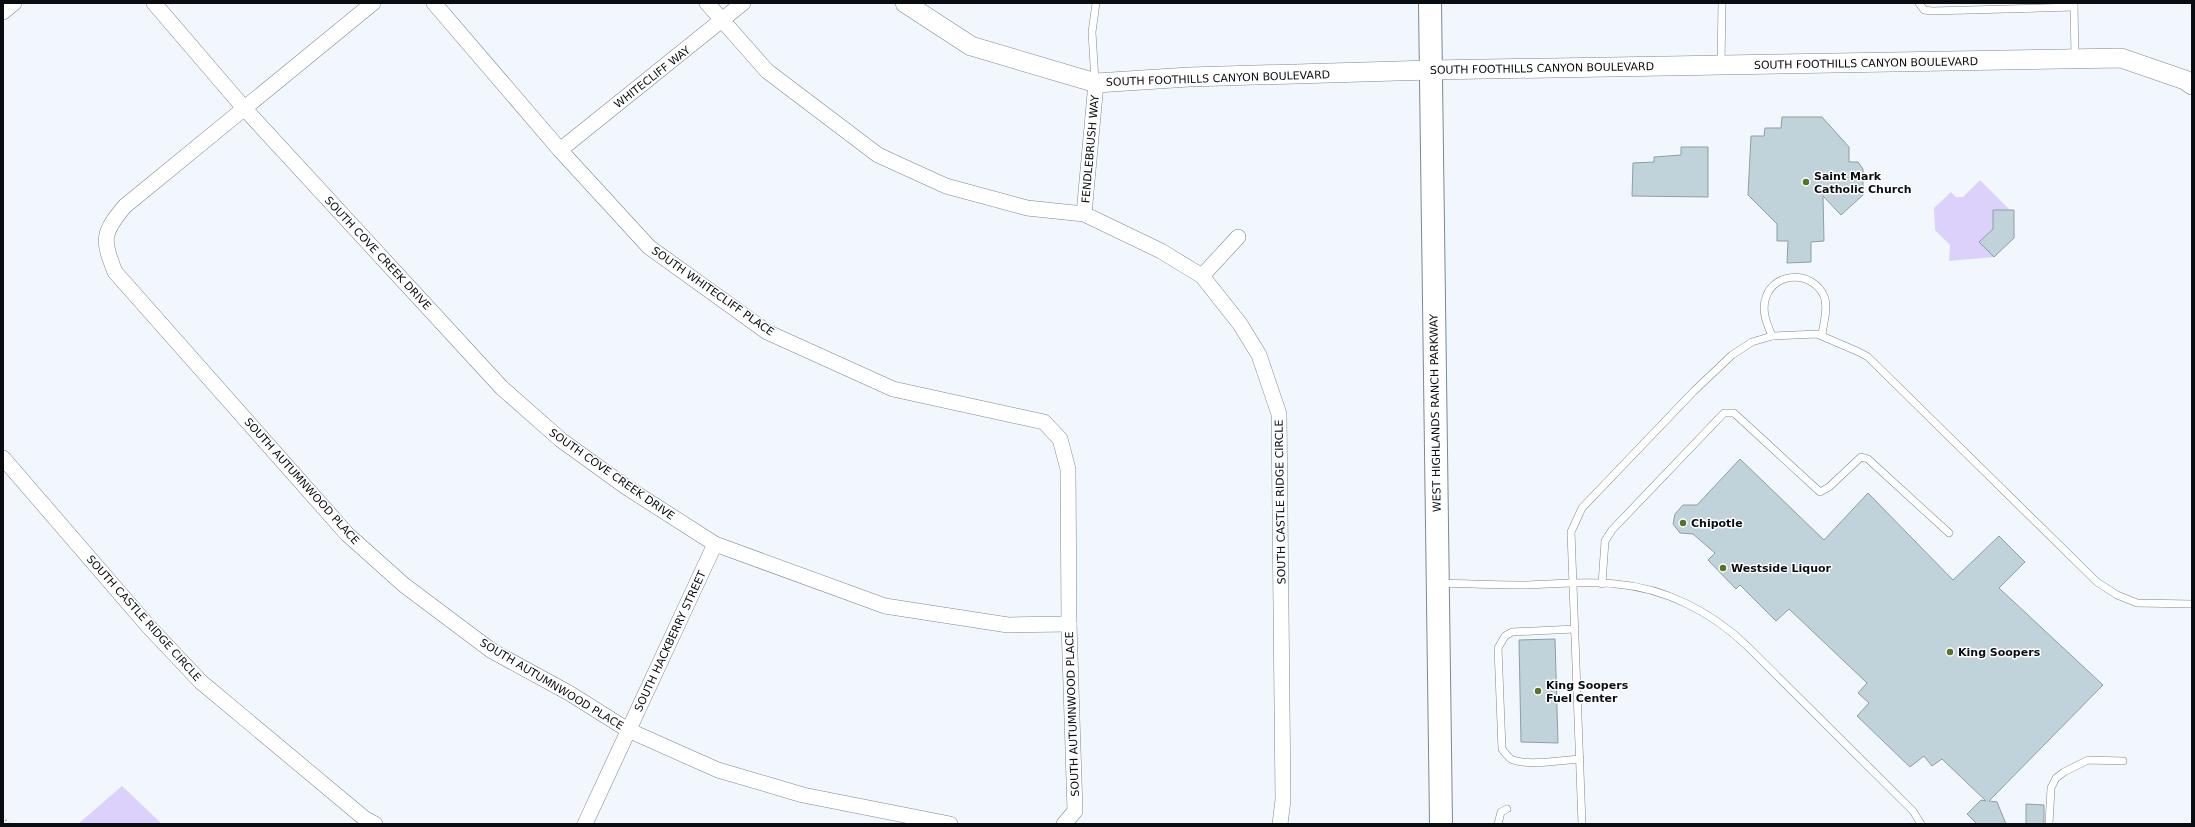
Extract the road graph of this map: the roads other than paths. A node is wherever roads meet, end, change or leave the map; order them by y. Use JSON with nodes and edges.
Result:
{"nodes":[{"id":1,"x":14,"y":3,"type":"edge"},
{"id":2,"x":154,"y":3,"type":"edge"},
{"id":3,"x":373,"y":3,"type":"edge"},
{"id":4,"x":434,"y":3,"type":"edge"},
{"id":5,"x":707,"y":3,"type":"edge"},
{"id":6,"x":743,"y":3,"type":"edge"},
{"id":7,"x":905,"y":3,"type":"edge"},
{"id":8,"x":1096,"y":3,"type":"edge"},
{"id":9,"x":1430,"y":3,"type":"edge"},
{"id":10,"x":1722,"y":3,"type":"edge"},
{"id":11,"x":1919,"y":3,"type":"edge"},
{"id":12,"x":2074,"y":5,"type":"edge"},
{"id":13,"x":3,"y":12,"type":"edge"},
{"id":14,"x":723,"y":21,"type":"junction"},
{"id":15,"x":2075,"y":59,"type":"junction"},
{"id":16,"x":1721,"y":65,"type":"junction"},
{"id":17,"x":1431,"y":70,"type":"junction"},
{"id":18,"x":1096,"y":83,"type":"junction"},
{"id":19,"x":2192,"y":85,"type":"edge"},
{"id":20,"x":244,"y":108,"type":"junction"},
{"id":21,"x":560,"y":150,"type":"junction"},
{"id":22,"x":1084,"y":214,"type":"junction"},
{"id":23,"x":1238,"y":237,"type":"dead end"},
{"id":24,"x":1202,"y":276,"type":"junction"},
{"id":25,"x":1772,"y":336,"type":"junction"},
{"id":26,"x":1822,"y":336,"type":"junction"},
{"id":27,"x":3,"y":458,"type":"edge"},
{"id":28,"x":1949,"y":533,"type":"dead end"},
{"id":29,"x":715,"y":544,"type":"junction"},
{"id":30,"x":1438,"y":583,"type":"junction"},
{"id":31,"x":1573,"y":584,"type":"junction"},
{"id":32,"x":1602,"y":584,"type":"junction"},
{"id":33,"x":2192,"y":604,"type":"edge"},
{"id":34,"x":1069,"y":624,"type":"junction"},
{"id":35,"x":1575,"y":629,"type":"junction"},
{"id":36,"x":628,"y":730,"type":"junction"},
{"id":37,"x":1580,"y":759,"type":"junction"},
{"id":38,"x":2123,"y":761,"type":"dead end"},
{"id":39,"x":1507,"y":809,"type":"dead end"},
{"id":40,"x":375,"y":824,"type":"edge"},
{"id":41,"x":585,"y":824,"type":"edge"},
{"id":42,"x":950,"y":824,"type":"edge"},
{"id":43,"x":1064,"y":824,"type":"edge"},
{"id":44,"x":1280,"y":824,"type":"edge"},
{"id":45,"x":1441,"y":824,"type":"edge"},
{"id":46,"x":1498,"y":824,"type":"edge"},
{"id":47,"x":1582,"y":824,"type":"edge"},
{"id":48,"x":1921,"y":824,"type":"edge"},
{"id":49,"x":2049,"y":824,"type":"edge"}],
"edges":[{"from":1,"to":13,"type":"street"},
{"from":2,"to":20,"type":"street","name":"SOUTH COVE CREEK DRIVE"},
{"from":3,"to":20,"type":"street"},
{"from":4,"to":21,"type":"street","name":"SOUTH WHITECLIFF PLACE"},
{"from":5,"to":14,"type":"street","name":"SOUTH CASTLE RIDGE CIRCLE"},
{"from":6,"to":14,"type":"street","name":"WHITECLIFF WAY"},
{"from":7,"to":18,"type":"street","name":"SOUTH FOOTHILLS CANYON BOULEVARD"},
{"from":8,"to":18,"type":"lane"},
{"from":9,"to":17,"type":"main road","name":"WEST HIGHLANDS RANCH PARKWAY"},
{"from":10,"to":16,"type":"lane"},
{"from":11,"to":12,"type":"lane"},
{"from":12,"to":15,"type":"lane"},
{"from":14,"to":21,"type":"street","name":"WHITECLIFF WAY"},
{"from":14,"to":22,"type":"street","name":"SOUTH CASTLE RIDGE CIRCLE"},
{"from":15,"to":16,"type":"street","name":"SOUTH FOOTHILLS CANYON BOULEVARD"},
{"from":15,"to":19,"type":"street","name":"SOUTH FOOTHILLS CANYON BOULEVARD"},
{"from":16,"to":17,"type":"street","name":"SOUTH FOOTHILLS CANYON BOULEVARD"},
{"from":17,"to":18,"type":"street","name":"SOUTH FOOTHILLS CANYON BOULEVARD"},
{"from":17,"to":30,"type":"main road","name":"WEST HIGHLANDS RANCH PARKWAY"},
{"from":18,"to":22,"type":"street","name":"FENDLEBRUSH WAY"},
{"from":20,"to":29,"type":"street","name":"SOUTH COVE CREEK DRIVE"},
{"from":20,"to":36,"type":"street","name":"SOUTH AUTUMNWOOD PLACE"},
{"from":21,"to":34,"type":"street","name":"SOUTH WHITECLIFF PLACE"},
{"from":22,"to":24,"type":"street","name":"SOUTH CASTLE RIDGE CIRCLE"},
{"from":23,"to":24,"type":"street"},
{"from":24,"to":44,"type":"street","name":"SOUTH CASTLE RIDGE CIRCLE"},
{"from":25,"to":26,"type":"lane"},
{"from":25,"to":26,"type":"lane"},
{"from":25,"to":31,"type":"lane"},
{"from":26,"to":33,"type":"lane"},
{"from":27,"to":40,"type":"street","name":"SOUTH CASTLE RIDGE CIRCLE"},
{"from":28,"to":32,"type":"lane"},
{"from":29,"to":34,"type":"street","name":"SOUTH COVE CREEK DRIVE"},
{"from":29,"to":36,"type":"street","name":"SOUTH HACKBERRY STREET"},
{"from":30,"to":31,"type":"lane"},
{"from":30,"to":45,"type":"main road","name":"WEST HIGHLANDS RANCH PARKWAY"},
{"from":31,"to":32,"type":"lane"},
{"from":31,"to":35,"type":"lane"},
{"from":32,"to":48,"type":"lane"},
{"from":34,"to":43,"type":"street","name":"SOUTH AUTUMNWOOD PLACE"},
{"from":35,"to":37,"type":"lane"},
{"from":35,"to":37,"type":"lane"},
{"from":36,"to":41,"type":"street","name":"SOUTH HACKBERRY STREET"},
{"from":36,"to":42,"type":"street","name":"SOUTH AUTUMNWOOD PLACE"},
{"from":37,"to":47,"type":"lane"},
{"from":38,"to":49,"type":"lane"},
{"from":39,"to":46,"type":"lane"}]}
